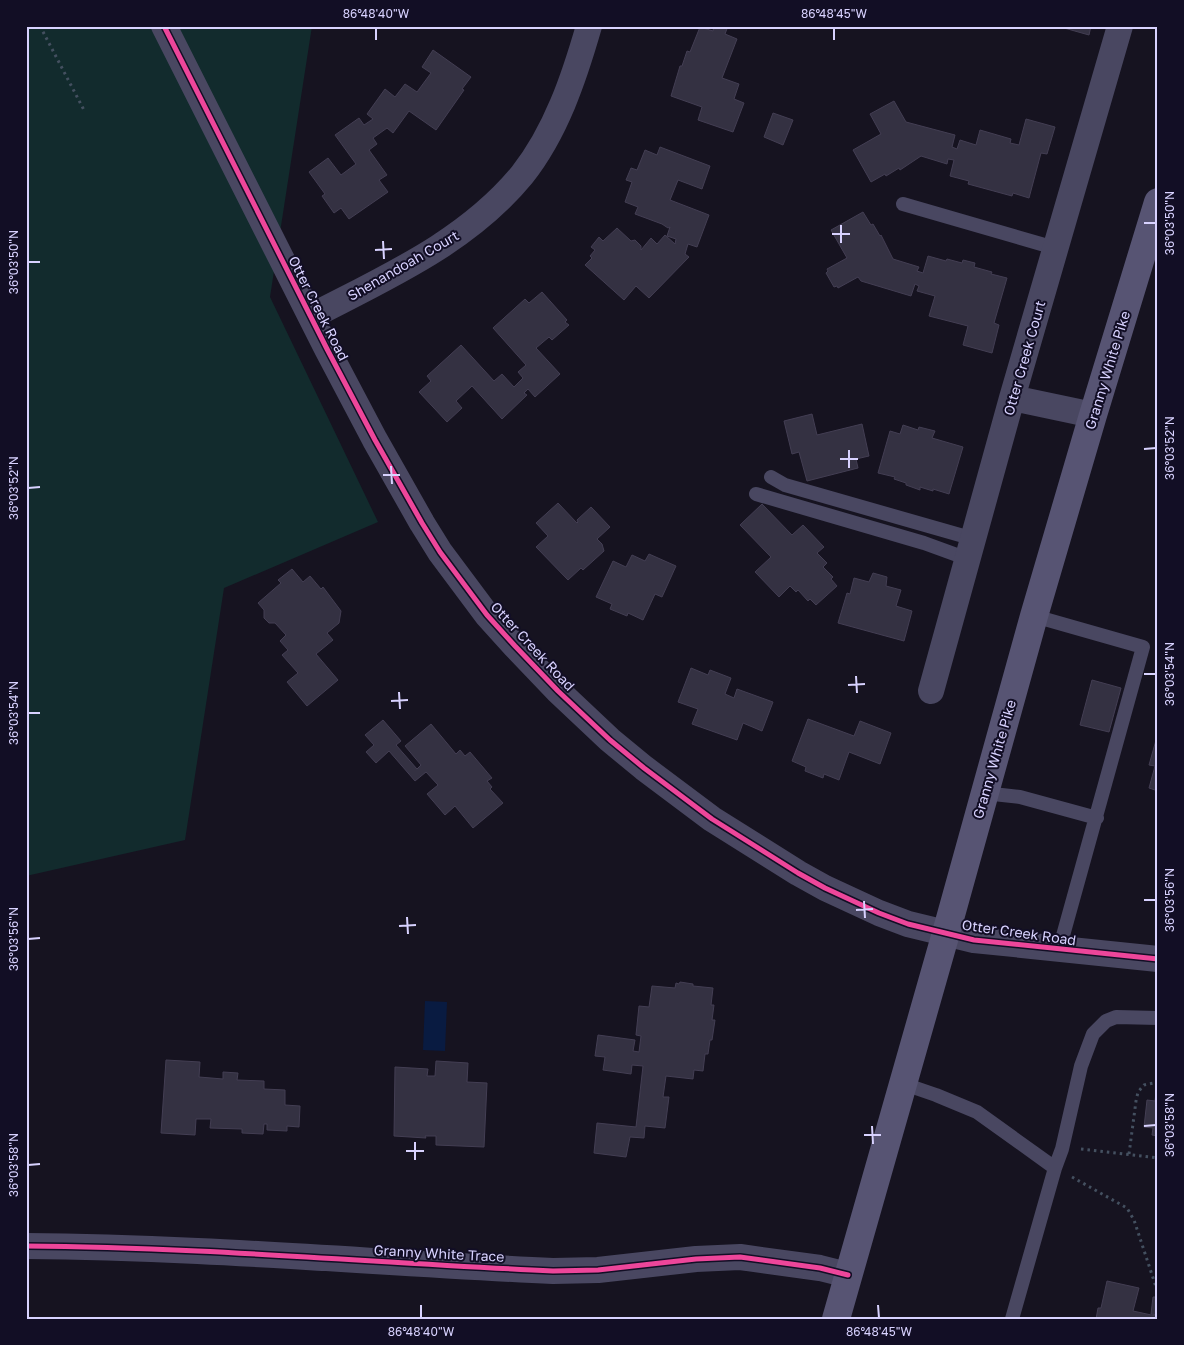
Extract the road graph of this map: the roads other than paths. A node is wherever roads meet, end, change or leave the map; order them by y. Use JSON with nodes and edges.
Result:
{"nodes":[{"id":1,"x":164,"y":26,"type":"edge"},
{"id":2,"x":588,"y":26,"type":"edge"},
{"id":3,"x":1120,"y":26,"type":"edge"},
{"id":4,"x":1158,"y":202,"type":"edge"},
{"id":5,"x":902,"y":204,"type":"dead end"},
{"id":6,"x":1055,"y":248,"type":"junction"},
{"id":7,"x":312,"y":316,"type":"junction"},
{"id":8,"x":1012,"y":398,"type":"junction"},
{"id":9,"x":1093,"y":415,"type":"junction"},
{"id":10,"x":771,"y":477,"type":"dead end"},
{"id":11,"x":756,"y":494,"type":"dead end"},
{"id":12,"x":865,"y":509,"type":"junction"},
{"id":13,"x":860,"y":524,"type":"junction"},
{"id":14,"x":971,"y":549,"type":"junction"},
{"id":15,"x":1034,"y":616,"type":"junction"},
{"id":16,"x":931,"y":691,"type":"dead end"},
{"id":17,"x":984,"y":793,"type":"junction"},
{"id":18,"x":1097,"y":818,"type":"junction"},
{"id":19,"x":946,"y":933,"type":"junction"},
{"id":20,"x":1060,"y":950,"type":"junction"},
{"id":21,"x":1158,"y":959,"type":"edge"},
{"id":22,"x":1158,"y":1018,"type":"edge"},
{"id":23,"x":904,"y":1084,"type":"junction"},
{"id":24,"x":1055,"y":1168,"type":"junction"},
{"id":25,"x":26,"y":1246,"type":"edge"},
{"id":26,"x":848,"y":1275,"type":"junction"},
{"id":27,"x":836,"y":1319,"type":"edge"},
{"id":28,"x":1012,"y":1319,"type":"edge"}],
"edges":[{"from":1,"to":7,"type":"street","name":"Otter Creek Road"},
{"from":2,"to":7,"type":"street","name":"Shenandoah Court"},
{"from":3,"to":6,"type":"street","name":"Otter Creek Court"},
{"from":4,"to":9,"type":"main road","name":"Granny White Pike"},
{"from":5,"to":6,"type":"lane"},
{"from":6,"to":8,"type":"street","name":"Otter Creek Court"},
{"from":7,"to":19,"type":"street","name":"Otter Creek Road"},
{"from":8,"to":9,"type":"street"},
{"from":8,"to":14,"type":"street","name":"Otter Creek Court"},
{"from":9,"to":15,"type":"main road","name":"Granny White Pike"},
{"from":10,"to":12,"type":"lane"},
{"from":11,"to":13,"type":"lane"},
{"from":12,"to":13,"type":"lane"},
{"from":12,"to":14,"type":"lane"},
{"from":13,"to":14,"type":"lane"},
{"from":14,"to":16,"type":"street","name":"Otter Creek Court"},
{"from":15,"to":17,"type":"main road","name":"Granny White Pike"},
{"from":15,"to":18,"type":"lane"},
{"from":17,"to":18,"type":"lane"},
{"from":17,"to":19,"type":"main road","name":"Granny White Pike"},
{"from":18,"to":20,"type":"lane"},
{"from":19,"to":20,"type":"street","name":"Otter Creek Road"},
{"from":19,"to":23,"type":"main road","name":"Granny White Pike"},
{"from":20,"to":21,"type":"street","name":"Otter Creek Road"},
{"from":22,"to":24,"type":"lane"},
{"from":23,"to":24,"type":"lane"},
{"from":23,"to":26,"type":"main road","name":"Granny White Pike"},
{"from":24,"to":28,"type":"lane"},
{"from":25,"to":26,"type":"street","name":"Granny White Trace"},
{"from":26,"to":27,"type":"main road","name":"Granny White Pike"}]}
